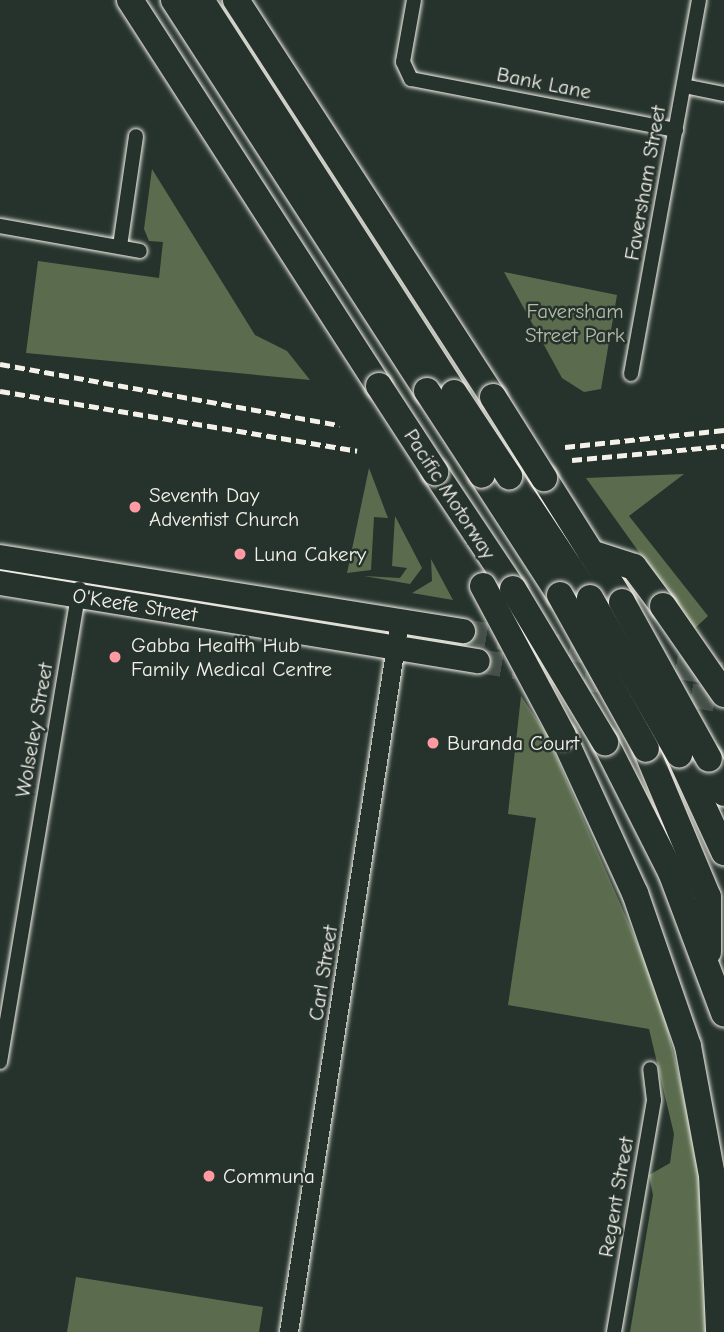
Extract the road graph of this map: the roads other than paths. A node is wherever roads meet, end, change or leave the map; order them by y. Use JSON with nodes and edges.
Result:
{"nodes":[{"id":1,"x":130,"y":0,"type":"edge"},
{"id":2,"x":174,"y":0,"type":"edge"},
{"id":3,"x":201,"y":0,"type":"edge"},
{"id":4,"x":236,"y":0,"type":"edge"},
{"id":5,"x":414,"y":0,"type":"edge"},
{"id":6,"x":699,"y":0,"type":"edge"},
{"id":7,"x":684,"y":86,"type":"junction"},
{"id":8,"x":724,"y":94,"type":"edge"},
{"id":9,"x":676,"y":130,"type":"junction"},
{"id":10,"x":136,"y":136,"type":"dead end"},
{"id":11,"x":0,"y":226,"type":"edge"},
{"id":12,"x":120,"y":246,"type":"junction"},
{"id":13,"x":141,"y":251,"type":"dead end"},
{"id":14,"x":631,"y":374,"type":"dead end"},
{"id":15,"x":473,"y":530,"type":"junction"},
{"id":16,"x":592,"y":553,"type":"junction"},
{"id":17,"x":0,"y":557,"type":"edge"},
{"id":18,"x":82,"y":571,"type":"junction"},
{"id":19,"x":0,"y":583,"type":"edge"},
{"id":20,"x":78,"y":596,"type":"junction"},
{"id":21,"x":400,"y":621,"type":"junction"},
{"id":22,"x":463,"y":631,"type":"tunnel mouth"},
{"id":23,"x":397,"y":648,"type":"junction"},
{"id":24,"x":478,"y":661,"type":"tunnel mouth"},
{"id":25,"x":724,"y":694,"type":"edge"},
{"id":26,"x":724,"y":793,"type":"edge"},
{"id":27,"x":724,"y":852,"type":"edge"},
{"id":28,"x":708,"y":968,"type":"junction"},
{"id":29,"x":724,"y":1013,"type":"edge"},
{"id":30,"x":0,"y":1062,"type":"edge"},
{"id":31,"x":650,"y":1069,"type":"dead end"},
{"id":32,"x":289,"y":1332,"type":"edge"},
{"id":33,"x":614,"y":1332,"type":"edge"},
{"id":34,"x":719,"y":1332,"type":"edge"}],
"edges":[{"from":1,"to":15,"type":"highway","name":"Pacific Motorway","bridge":true},
{"from":2,"to":28,"type":"highway","bridge":true},
{"from":3,"to":27,"type":"highway","bridge":true},
{"from":4,"to":16,"type":"highway","bridge":true},
{"from":5,"to":9,"type":"street","name":"Bank Lane"},
{"from":6,"to":7,"type":"street","name":"Faversham Street"},
{"from":7,"to":8,"type":"street"},
{"from":7,"to":9,"type":"street","name":"Faversham Street"},
{"from":9,"to":14,"type":"street","name":"Faversham Street"},
{"from":10,"to":12,"type":"street"},
{"from":11,"to":12,"type":"street"},
{"from":12,"to":13,"type":"street"},
{"from":15,"to":28,"type":"highway","name":"Pacific Motorway","bridge":true},
{"from":15,"to":34,"type":"highway","bridge":true},
{"from":16,"to":25,"type":"highway","bridge":true},
{"from":16,"to":26,"type":"highway","bridge":true},
{"from":17,"to":18,"type":"highway","name":"O'Keefe Street"},
{"from":18,"to":20,"type":"street","name":"Wolseley Street"},
{"from":18,"to":21,"type":"highway","name":"O'Keefe Street"},
{"from":19,"to":20,"type":"highway","name":"O'Keefe Street"},
{"from":20,"to":23,"type":"highway","name":"O'Keefe Street"},
{"from":20,"to":30,"type":"street","name":"Wolseley Street"},
{"from":21,"to":22,"type":"highway","name":"O'Keefe Street"},
{"from":21,"to":23,"type":"street","name":"Carl Street"},
{"from":23,"to":24,"type":"highway","name":"O'Keefe Street"},
{"from":23,"to":32,"type":"street","name":"Carl Street"},
{"from":28,"to":29,"type":"highway","name":"Pacific Motorway"},
{"from":31,"to":33,"type":"street","name":"Regent Street"}]}
